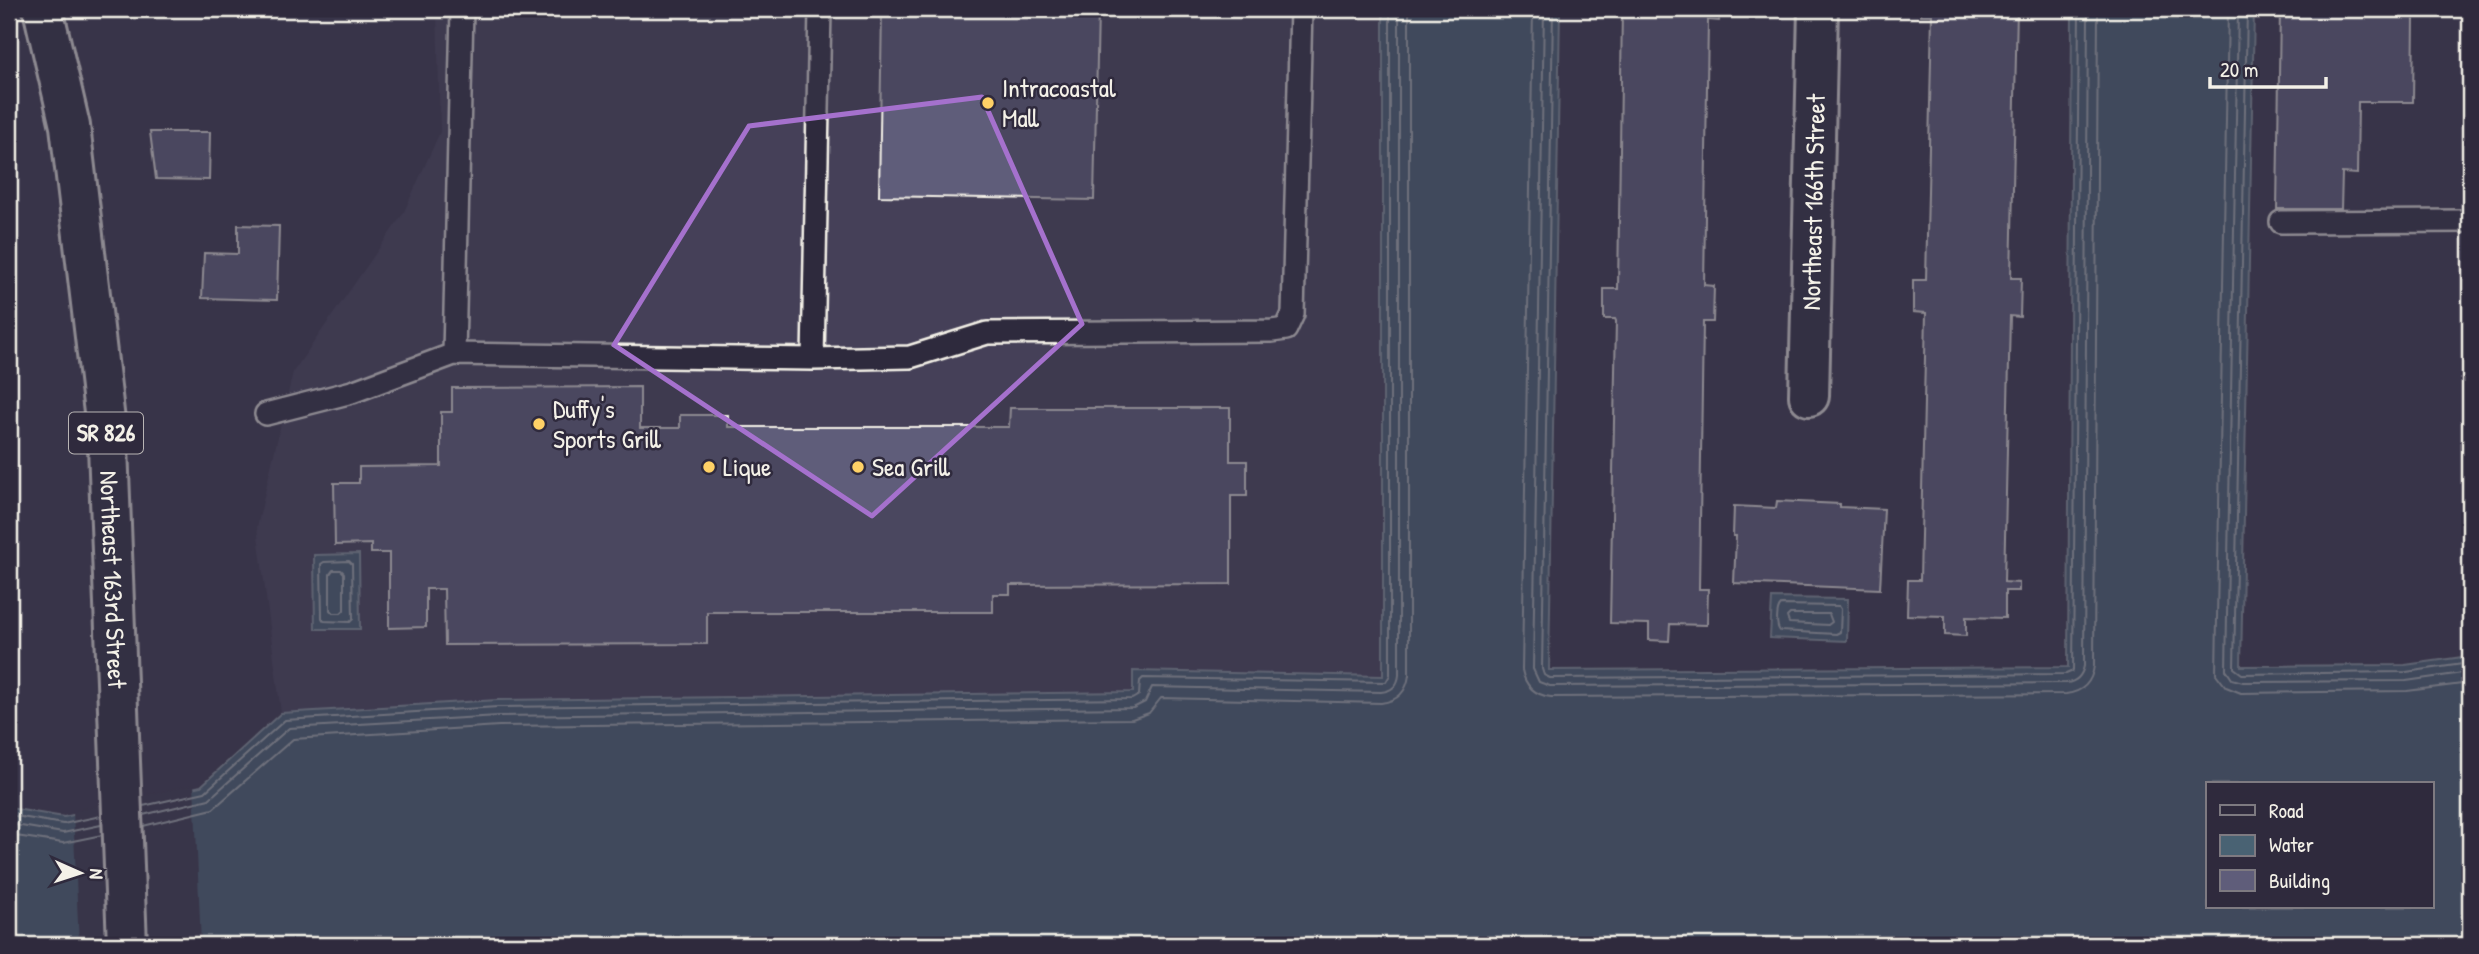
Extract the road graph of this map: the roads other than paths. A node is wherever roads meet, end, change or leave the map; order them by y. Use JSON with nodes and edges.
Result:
{"nodes":[{"id":1,"x":43,"y":9,"type":"edge"},
{"id":2,"x":462,"y":9,"type":"edge"},
{"id":3,"x":820,"y":9,"type":"edge"},
{"id":4,"x":1301,"y":9,"type":"edge"},
{"id":5,"x":1818,"y":9,"type":"edge"},
{"id":6,"x":2470,"y":221,"type":"edge"},
{"id":7,"x":2281,"y":222,"type":"dead end"},
{"id":8,"x":454,"y":354,"type":"junction"},
{"id":9,"x":813,"y":359,"type":"junction"},
{"id":10,"x":1809,"y":396,"type":"dead end"},
{"id":11,"x":266,"y":414,"type":"dead end"},
{"id":12,"x":127,"y":945,"type":"edge"}],
"edges":[{"from":1,"to":12,"type":"main road","name":"Northeast 163rd Street","number":"SR 826"},
{"from":2,"to":8,"type":"lane"},
{"from":3,"to":9,"type":"lane"},
{"from":4,"to":9,"type":"lane"},
{"from":5,"to":10,"type":"main road","name":"Northeast 166th Street"},
{"from":6,"to":7,"type":"lane"},
{"from":8,"to":9,"type":"lane"},
{"from":8,"to":11,"type":"lane"}]}
